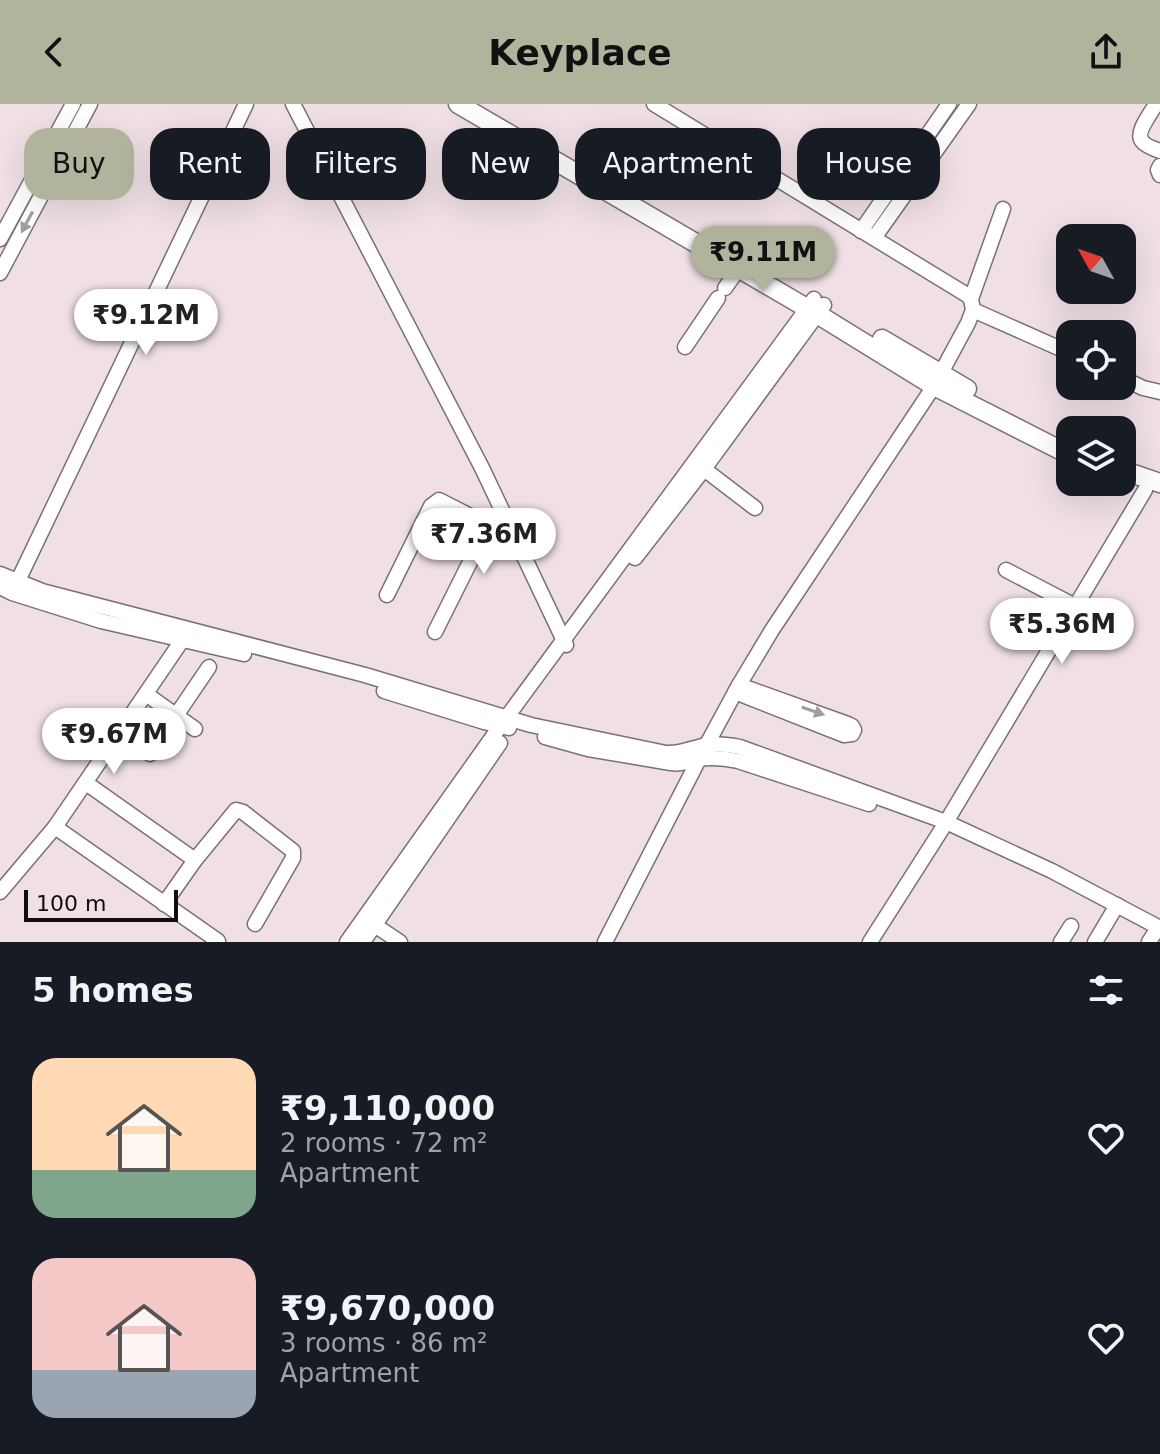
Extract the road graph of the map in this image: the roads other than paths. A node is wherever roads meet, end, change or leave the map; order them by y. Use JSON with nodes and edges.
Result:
{"nodes":[{"id":1,"x":73,"y":104,"type":"edge"},
{"id":2,"x":90,"y":104,"type":"edge"},
{"id":3,"x":246,"y":104,"type":"edge"},
{"id":4,"x":293,"y":104,"type":"edge"},
{"id":5,"x":458,"y":104,"type":"edge"},
{"id":6,"x":479,"y":104,"type":"edge"},
{"id":7,"x":949,"y":104,"type":"edge"},
{"id":8,"x":969,"y":104,"type":"edge"},
{"id":9,"x":1156,"y":104,"type":"edge"},
{"id":10,"x":658,"y":106,"type":"edge"},
{"id":11,"x":1160,"y":151,"type":"edge"},
{"id":12,"x":1160,"y":166,"type":"edge"},
{"id":13,"x":1160,"y":175,"type":"edge"},
{"id":14,"x":1003,"y":209,"type":"dead end"},
{"id":15,"x":868,"y":234,"type":"junction"},
{"id":16,"x":0,"y":239,"type":"edge"},
{"id":17,"x":1,"y":268,"type":"edge"},
{"id":18,"x":739,"y":268,"type":"junction"},
{"id":19,"x":816,"y":307,"type":"junction"},
{"id":20,"x":971,"y":311,"type":"junction"},
{"id":21,"x":685,"y":347,"type":"dead end"},
{"id":22,"x":1056,"y":347,"type":"edge"},
{"id":23,"x":938,"y":380,"type":"junction"},
{"id":24,"x":1136,"y":385,"type":"edge"},
{"id":25,"x":1160,"y":392,"type":"edge"},
{"id":26,"x":1056,"y":436,"type":"edge"},
{"id":27,"x":1056,"y":447,"type":"edge"},
{"id":28,"x":704,"y":469,"type":"junction"},
{"id":29,"x":1136,"y":478,"type":"edge"},
{"id":30,"x":1155,"y":489,"type":"edge"},
{"id":31,"x":499,"y":503,"type":"junction"},
{"id":32,"x":755,"y":508,"type":"dead end"},
{"id":33,"x":488,"y":525,"type":"junction"},
{"id":34,"x":1006,"y":570,"type":"dead end"},
{"id":35,"x":0,"y":574,"type":"edge"},
{"id":36,"x":10,"y":587,"type":"edge"},
{"id":37,"x":387,"y":595,"type":"dead end"},
{"id":38,"x":1075,"y":606,"type":"junction"},
{"id":39,"x":435,"y":632,"type":"dead end"},
{"id":40,"x":185,"y":635,"type":"junction"},
{"id":41,"x":566,"y":645,"type":"junction"},
{"id":42,"x":209,"y":667,"type":"dead end"},
{"id":43,"x":737,"y":688,"type":"junction"},
{"id":44,"x":146,"y":694,"type":"junction"},
{"id":45,"x":176,"y":715,"type":"junction"},
{"id":46,"x":508,"y":723,"type":"junction"},
{"id":47,"x":195,"y":729,"type":"dead end"},
{"id":48,"x":702,"y":752,"type":"junction"},
{"id":49,"x":150,"y":754,"type":"dead end"},
{"id":50,"x":86,"y":783,"type":"junction"},
{"id":51,"x":944,"y":826,"type":"junction"},
{"id":52,"x":55,"y":827,"type":"junction"},
{"id":53,"x":195,"y":860,"type":"junction"},
{"id":54,"x":0,"y":892,"type":"edge"},
{"id":55,"x":164,"y":904,"type":"junction"},
{"id":56,"x":1115,"y":909,"type":"junction"},
{"id":57,"x":369,"y":922,"type":"junction"},
{"id":58,"x":255,"y":924,"type":"dead end"},
{"id":59,"x":1071,"y":926,"type":"dead end"},
{"id":60,"x":1156,"y":935,"type":"edge"},
{"id":61,"x":218,"y":941,"type":"edge"},
{"id":62,"x":347,"y":942,"type":"edge"},
{"id":63,"x":363,"y":942,"type":"edge"},
{"id":64,"x":400,"y":942,"type":"edge"},
{"id":65,"x":605,"y":942,"type":"edge"},
{"id":66,"x":870,"y":942,"type":"edge"},
{"id":67,"x":1061,"y":942,"type":"edge"},
{"id":68,"x":1095,"y":942,"type":"edge"}],
"edges":[{"from":1,"to":16,"type":"street"},
{"from":2,"to":17,"type":"street","one_way":true},
{"from":3,"to":36,"type":"street"},
{"from":4,"to":31,"type":"street"},
{"from":5,"to":18,"type":"main road"},
{"from":6,"to":19,"type":"main road"},
{"from":7,"to":15,"type":"street"},
{"from":8,"to":15,"type":"street"},
{"from":9,"to":11,"type":"street"},
{"from":10,"to":15,"type":"street"},
{"from":12,"to":13,"type":"street"},
{"from":14,"to":20,"type":"street"},
{"from":15,"to":20,"type":"street"},
{"from":18,"to":19,"type":"main road"},
{"from":18,"to":21,"type":"street"},
{"from":19,"to":23,"type":"main road"},
{"from":19,"to":28,"type":"street"},
{"from":19,"to":41,"type":"street"},
{"from":20,"to":22,"type":"street"},
{"from":20,"to":23,"type":"street"},
{"from":23,"to":26,"type":"main road"},
{"from":23,"to":27,"type":"main road"},
{"from":23,"to":43,"type":"street"},
{"from":24,"to":25,"type":"street"},
{"from":28,"to":32,"type":"street"},
{"from":28,"to":41,"type":"street"},
{"from":29,"to":30,"type":"main road"},
{"from":30,"to":38,"type":"street"},
{"from":31,"to":33,"type":"street"},
{"from":31,"to":41,"type":"street"},
{"from":33,"to":37,"type":"street"},
{"from":33,"to":39,"type":"street"},
{"from":34,"to":38,"type":"street"},
{"from":35,"to":36,"type":"street"},
{"from":36,"to":40,"type":"street"},
{"from":38,"to":51,"type":"street"},
{"from":40,"to":44,"type":"street"},
{"from":40,"to":46,"type":"street"},
{"from":41,"to":46,"type":"street"},
{"from":42,"to":45,"type":"street"},
{"from":43,"to":43,"type":"street","one_way":true},
{"from":43,"to":48,"type":"street"},
{"from":44,"to":45,"type":"street"},
{"from":44,"to":50,"type":"street"},
{"from":45,"to":47,"type":"street"},
{"from":45,"to":49,"type":"street"},
{"from":46,"to":48,"type":"street"},
{"from":46,"to":57,"type":"street"},
{"from":48,"to":51,"type":"street"},
{"from":48,"to":65,"type":"street"},
{"from":50,"to":52,"type":"street"},
{"from":50,"to":53,"type":"street"},
{"from":51,"to":56,"type":"street"},
{"from":51,"to":66,"type":"street"},
{"from":52,"to":54,"type":"street"},
{"from":52,"to":55,"type":"street"},
{"from":53,"to":55,"type":"street"},
{"from":53,"to":58,"type":"street"},
{"from":55,"to":61,"type":"street"},
{"from":56,"to":60,"type":"street"},
{"from":56,"to":68,"type":"street"},
{"from":57,"to":62,"type":"street"},
{"from":57,"to":63,"type":"street"},
{"from":57,"to":64,"type":"street"},
{"from":59,"to":67,"type":"street"}]}
